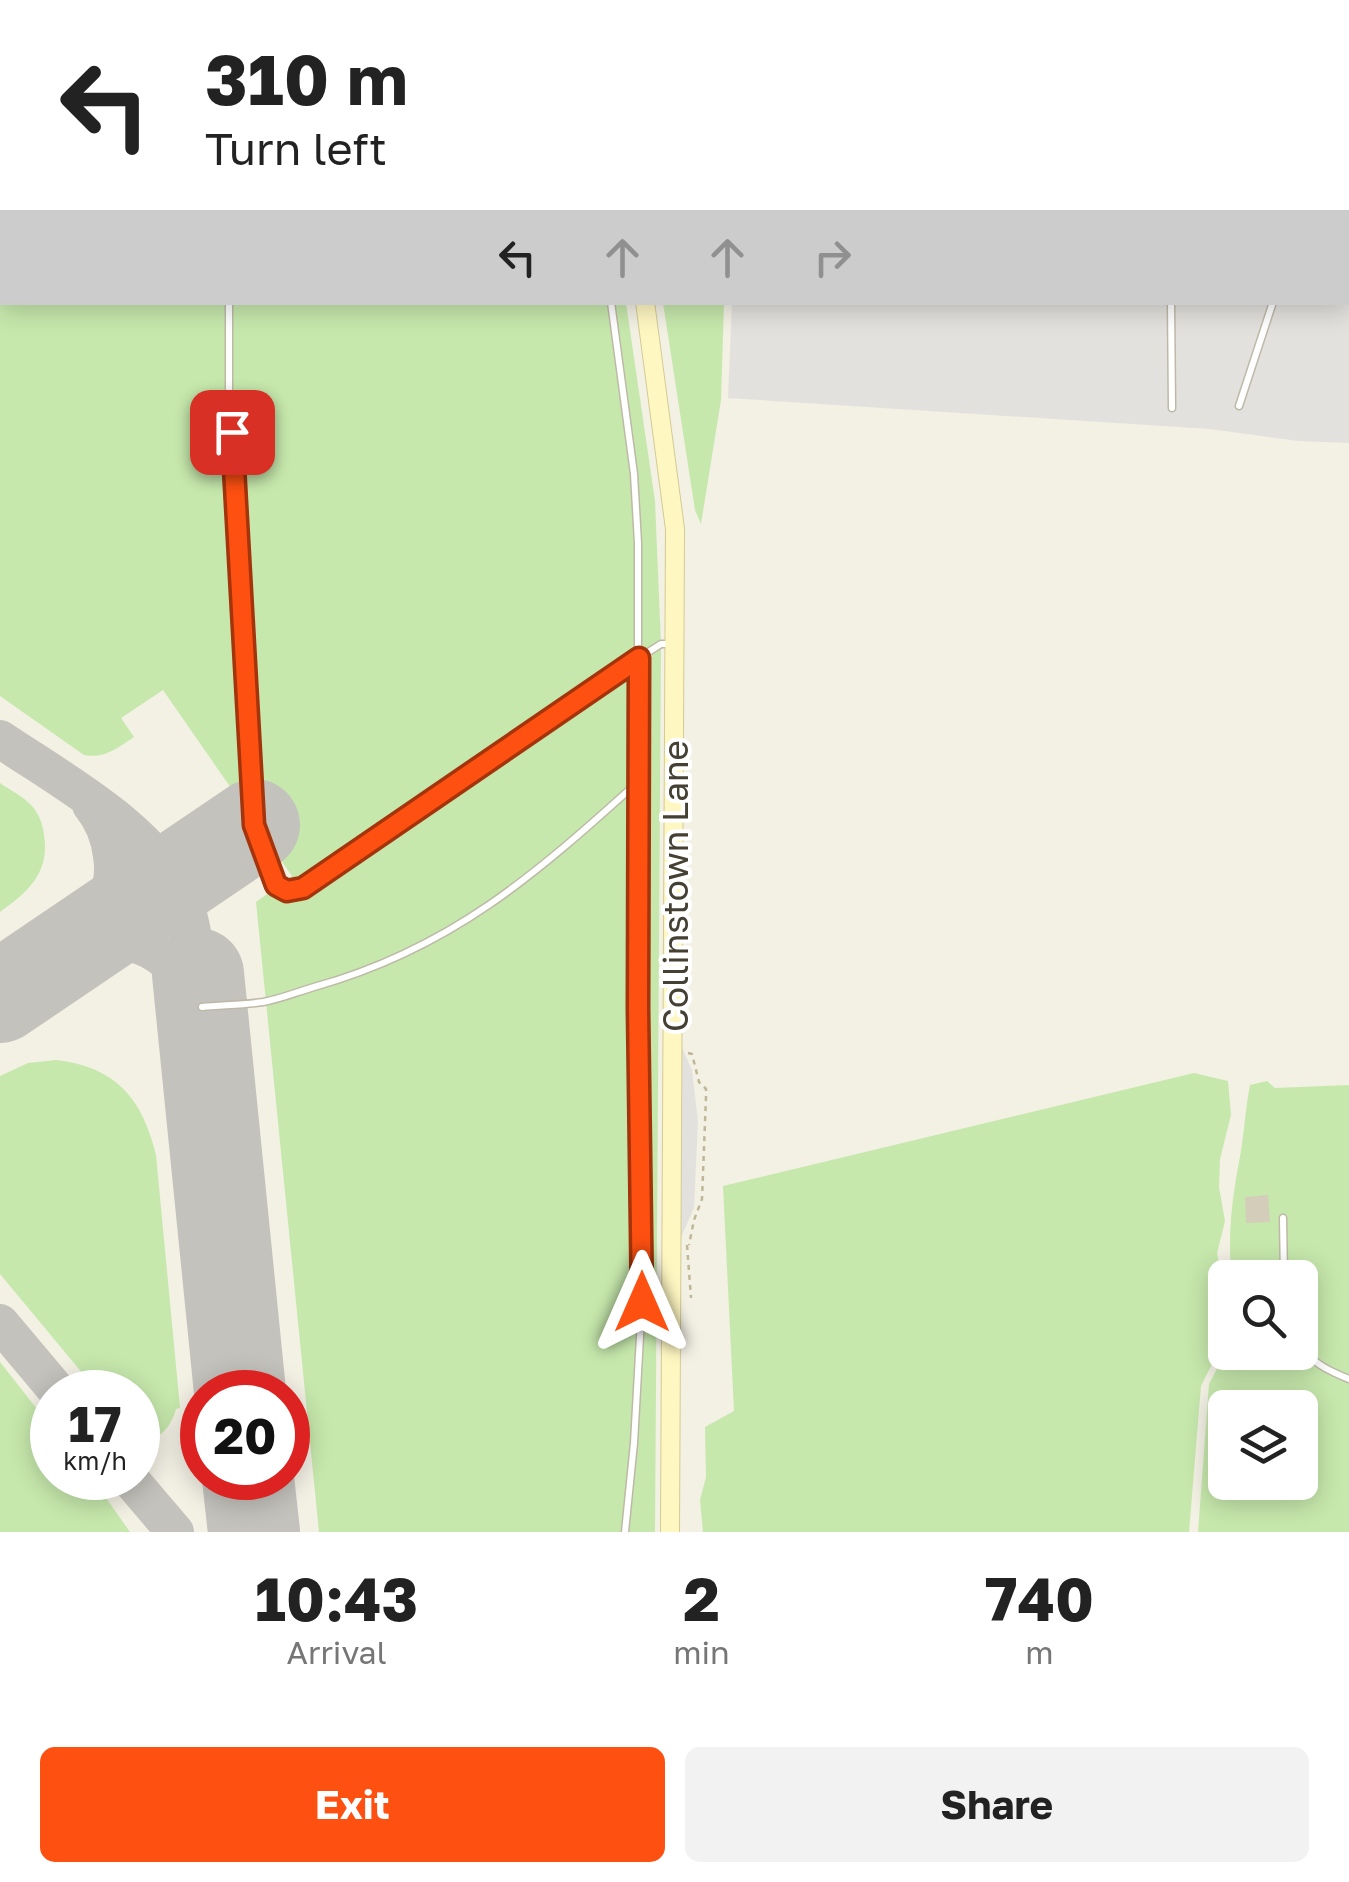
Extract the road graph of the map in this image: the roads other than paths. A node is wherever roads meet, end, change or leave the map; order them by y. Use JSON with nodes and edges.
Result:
{"nodes":[{"id":1,"x":229,"y":305,"type":"edge"},
{"id":2,"x":611,"y":305,"type":"edge"},
{"id":3,"x":645,"y":305,"type":"edge"},
{"id":4,"x":1171,"y":305,"type":"edge"},
{"id":5,"x":1272,"y":305,"type":"edge"},
{"id":6,"x":1239,"y":406,"type":"dead end"},
{"id":7,"x":1172,"y":408,"type":"dead end"},
{"id":8,"x":676,"y":644,"type":"junction"},
{"id":9,"x":639,"y":658,"type":"junction"},
{"id":10,"x":640,"y":780,"type":"junction"},
{"id":11,"x":202,"y":1007,"type":"dead end"},
{"id":12,"x":1283,"y":1218,"type":"dead end"},
{"id":13,"x":1284,"y":1260,"type":"edge"},
{"id":14,"x":1318,"y":1362,"type":"edge"},
{"id":15,"x":1349,"y":1379,"type":"edge"},
{"id":16,"x":624,"y":1532,"type":"edge"},
{"id":17,"x":670,"y":1532,"type":"edge"}],
"edges":[{"from":1,"to":9,"type":"lane"},
{"from":2,"to":9,"type":"lane"},
{"from":3,"to":8,"type":"street","name":"Collinstown Lane"},
{"from":4,"to":7,"type":"lane"},
{"from":5,"to":6,"type":"lane"},
{"from":8,"to":9,"type":"lane"},
{"from":8,"to":17,"type":"street","name":"Collinstown Lane"},
{"from":9,"to":10,"type":"lane"},
{"from":10,"to":11,"type":"lane"},
{"from":10,"to":16,"type":"lane"},
{"from":12,"to":13,"type":"lane"},
{"from":14,"to":15,"type":"lane"}]}
